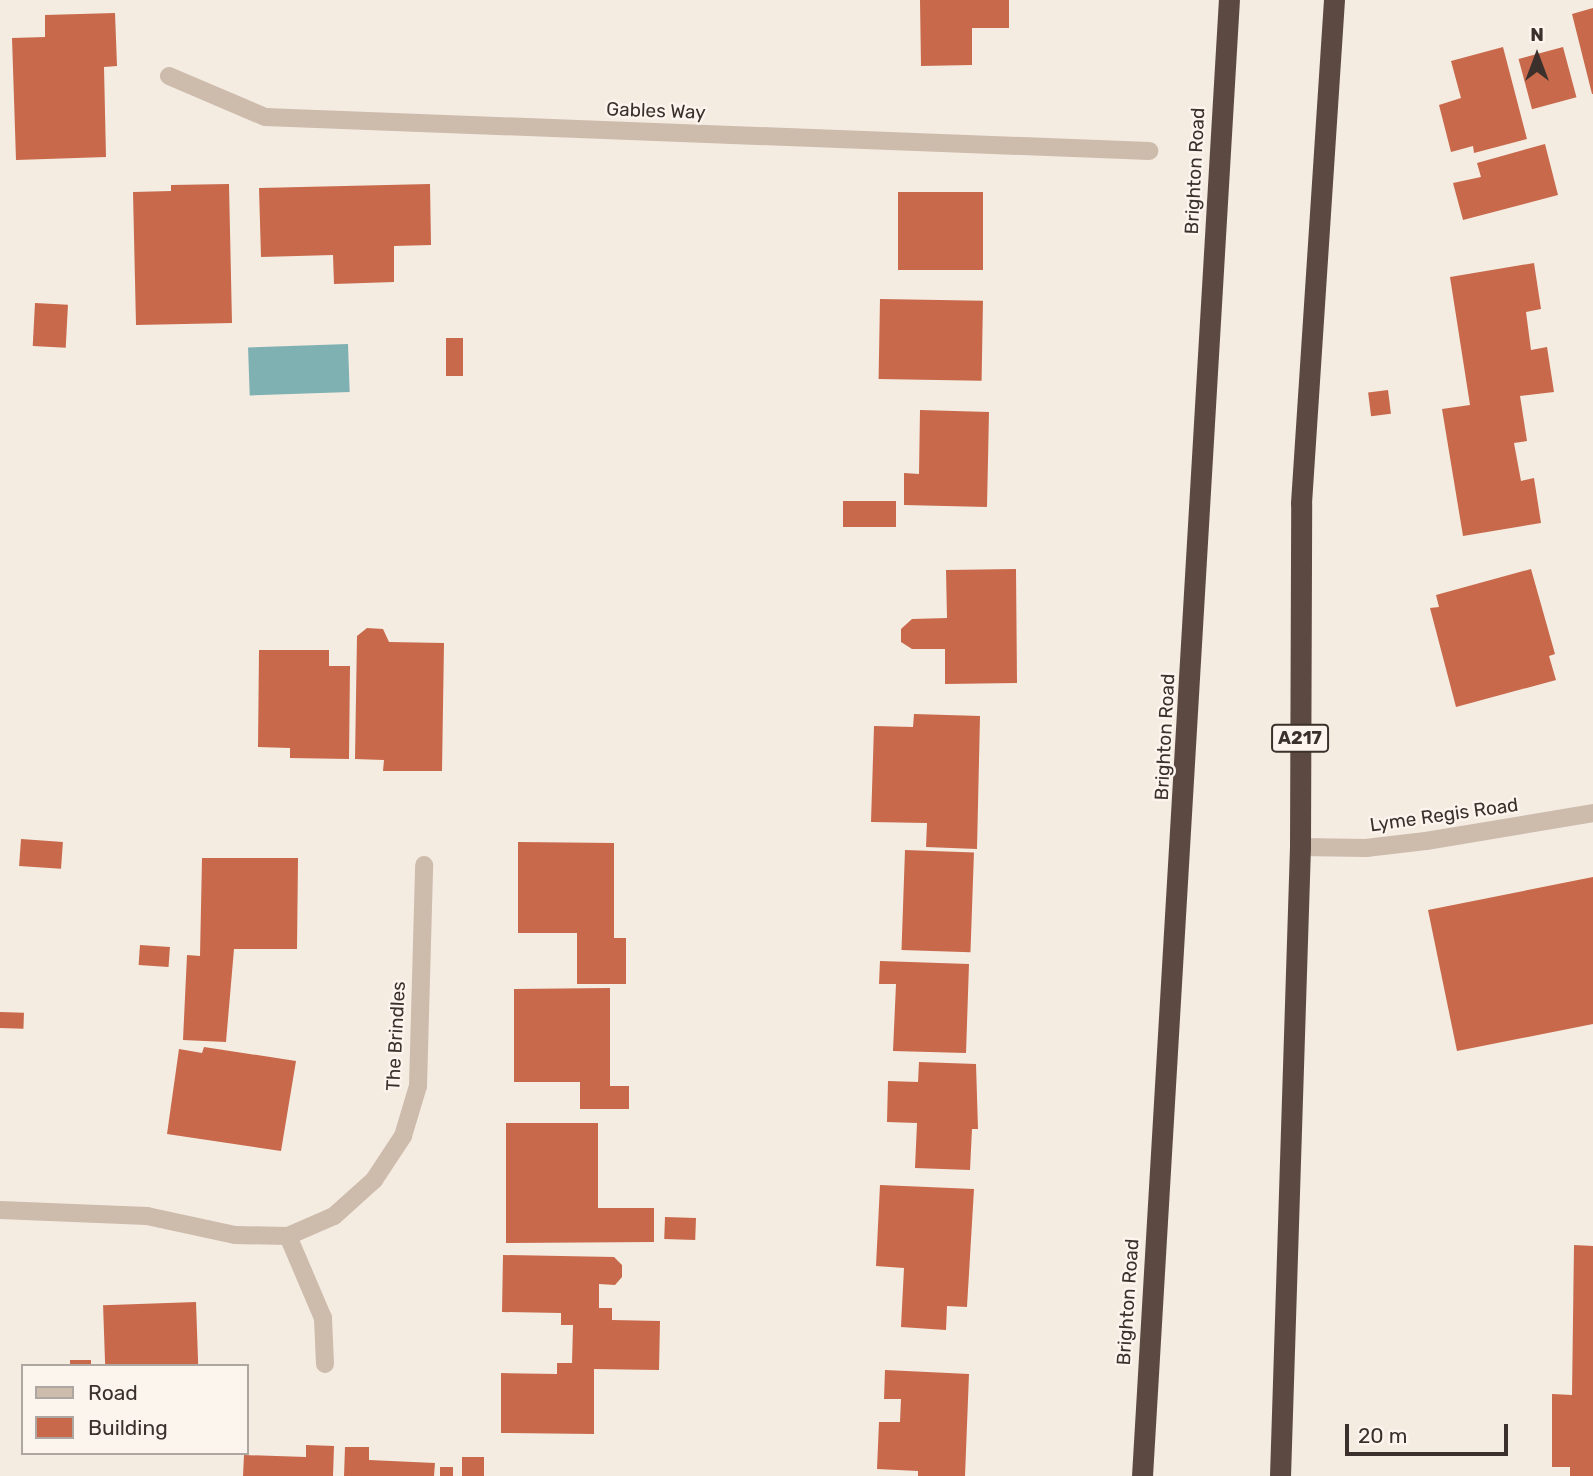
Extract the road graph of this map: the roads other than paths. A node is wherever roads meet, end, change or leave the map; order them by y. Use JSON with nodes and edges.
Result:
{"nodes":[{"id":1,"x":1229,"y":0,"type":"edge"},
{"id":2,"x":1334,"y":0,"type":"edge"},
{"id":3,"x":169,"y":76,"type":"dead end"},
{"id":4,"x":1149,"y":151,"type":"dead end"},
{"id":5,"x":1593,"y":813,"type":"edge"},
{"id":6,"x":1300,"y":847,"type":"junction"},
{"id":7,"x":424,"y":865,"type":"dead end"},
{"id":8,"x":0,"y":1210,"type":"edge"},
{"id":9,"x":288,"y":1236,"type":"junction"},
{"id":10,"x":325,"y":1364,"type":"dead end"},
{"id":11,"x":1142,"y":1476,"type":"edge"},
{"id":12,"x":1280,"y":1476,"type":"edge"}],
"edges":[{"from":1,"to":11,"type":"highway","name":"Brighton Road"},
{"from":2,"to":6,"type":"highway","number":"A217"},
{"from":3,"to":4,"type":"street","name":"Gables Way"},
{"from":5,"to":6,"type":"street","name":"Lyme Regis Road"},
{"from":6,"to":12,"type":"highway","number":"A217"},
{"from":7,"to":9,"type":"street","name":"The Brindles"},
{"from":8,"to":9,"type":"street","name":"The Brindles"},
{"from":9,"to":10,"type":"street"}]}
